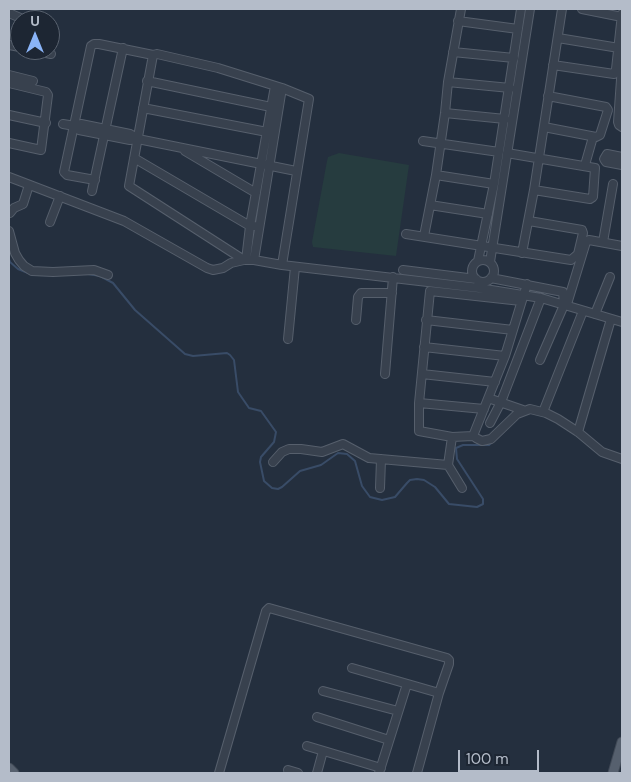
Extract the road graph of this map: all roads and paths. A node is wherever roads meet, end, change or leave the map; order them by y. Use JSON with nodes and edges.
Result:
{"nodes":[{"id":1,"x":461,"y":9,"type":"edge"},
{"id":2,"x":562,"y":9,"type":"edge"},
{"id":3,"x":582,"y":9,"type":"edge"},
{"id":4,"x":521,"y":12,"type":"edge"},
{"id":5,"x":530,"y":13,"type":"edge"},
{"id":6,"x":622,"y":15,"type":"edge"},
{"id":7,"x":458,"y":21,"type":"junction"},
{"id":8,"x":518,"y":29,"type":"junction"},
{"id":9,"x":558,"y":38,"type":"junction"},
{"id":10,"x":123,"y":48,"type":"junction"},
{"id":11,"x":619,"y":48,"type":"junction"},
{"id":12,"x":453,"y":52,"type":"junction"},
{"id":13,"x":153,"y":55,"type":"junction"},
{"id":14,"x":514,"y":58,"type":"junction"},
{"id":15,"x":553,"y":65,"type":"junction"},
{"id":16,"x":622,"y":65,"type":"edge"},
{"id":17,"x":9,"y":75,"type":"edge"},
{"id":18,"x":33,"y":81,"type":"dead end"},
{"id":19,"x":147,"y":81,"type":"junction"},
{"id":20,"x":448,"y":82,"type":"junction"},
{"id":21,"x":9,"y":83,"type":"edge"},
{"id":22,"x":279,"y":87,"type":"junction"},
{"id":23,"x":510,"y":88,"type":"junction"},
{"id":24,"x":621,"y":89,"type":"edge"},
{"id":25,"x":548,"y":96,"type":"junction"},
{"id":26,"x":621,"y":98,"type":"edge"},
{"id":27,"x":271,"y":107,"type":"junction"},
{"id":28,"x":143,"y":108,"type":"junction"},
{"id":29,"x":446,"y":113,"type":"junction"},
{"id":30,"x":9,"y":115,"type":"edge"},
{"id":31,"x":505,"y":119,"type":"junction"},
{"id":32,"x":46,"y":123,"type":"junction"},
{"id":33,"x":63,"y":124,"type":"dead end"},
{"id":34,"x":75,"y":126,"type":"junction"},
{"id":35,"x":544,"y":127,"type":"junction"},
{"id":36,"x":622,"y":127,"type":"edge"},
{"id":37,"x":105,"y":132,"type":"junction"},
{"id":38,"x":266,"y":132,"type":"junction"},
{"id":39,"x":506,"y":136,"type":"junction"},
{"id":40,"x":593,"y":137,"type":"junction"},
{"id":41,"x":138,"y":139,"type":"junction"},
{"id":42,"x":423,"y":141,"type":"dead end"},
{"id":43,"x":9,"y":143,"type":"edge"},
{"id":44,"x":440,"y":144,"type":"junction"},
{"id":45,"x":179,"y":148,"type":"junction"},
{"id":46,"x":503,"y":152,"type":"junction"},
{"id":47,"x":622,"y":157,"type":"edge"},
{"id":48,"x":134,"y":158,"type":"junction"},
{"id":49,"x":539,"y":159,"type":"junction"},
{"id":50,"x":265,"y":165,"type":"junction"},
{"id":51,"x":585,"y":165,"type":"junction"},
{"id":52,"x":622,"y":165,"type":"edge"},
{"id":53,"x":296,"y":171,"type":"junction"},
{"id":54,"x":436,"y":175,"type":"junction"},
{"id":55,"x":9,"y":177,"type":"edge"},
{"id":56,"x":95,"y":180,"type":"junction"},
{"id":57,"x":494,"y":184,"type":"junction"},
{"id":58,"x":613,"y":184,"type":"dead end"},
{"id":59,"x":29,"y":185,"type":"junction"},
{"id":60,"x":534,"y":190,"type":"junction"},
{"id":61,"x":92,"y":191,"type":"dead end"},
{"id":62,"x":256,"y":193,"type":"junction"},
{"id":63,"x":60,"y":196,"type":"junction"},
{"id":64,"x":430,"y":205,"type":"junction"},
{"id":65,"x":10,"y":213,"type":"dead end"},
{"id":66,"x":488,"y":214,"type":"junction"},
{"id":67,"x":529,"y":221,"type":"junction"},
{"id":68,"x":50,"y":222,"type":"dead end"},
{"id":69,"x":250,"y":226,"type":"junction"},
{"id":70,"x":259,"y":227,"type":"junction"},
{"id":71,"x":9,"y":231,"type":"edge"},
{"id":72,"x":406,"y":234,"type":"dead end"},
{"id":73,"x":424,"y":236,"type":"junction"},
{"id":74,"x":603,"y":242,"type":"junction"},
{"id":75,"x":482,"y":245,"type":"junction"},
{"id":76,"x":622,"y":246,"type":"edge"},
{"id":77,"x":492,"y":247,"type":"junction"},
{"id":78,"x":522,"y":253,"type":"junction"},
{"id":79,"x":248,"y":260,"type":"junction"},
{"id":80,"x":478,"y":261,"type":"junction"},
{"id":81,"x":490,"y":262,"type":"junction"},
{"id":82,"x":282,"y":265,"type":"junction"},
{"id":83,"x":295,"y":266,"type":"junction"},
{"id":84,"x":403,"y":270,"type":"dead end"},
{"id":85,"x":412,"y":270,"type":"junction"},
{"id":86,"x":108,"y":275,"type":"dead end"},
{"id":87,"x":393,"y":277,"type":"junction"},
{"id":88,"x":610,"y":277,"type":"dead end"},
{"id":89,"x":492,"y":278,"type":"junction"},
{"id":90,"x":411,"y":280,"type":"junction"},
{"id":91,"x":479,"y":283,"type":"junction"},
{"id":92,"x":526,"y":284,"type":"junction"},
{"id":93,"x":392,"y":293,"type":"junction"},
{"id":94,"x":522,"y":298,"type":"junction"},
{"id":95,"x":541,"y":298,"type":"junction"},
{"id":96,"x":565,"y":305,"type":"junction"},
{"id":97,"x":583,"y":311,"type":"junction"},
{"id":98,"x":595,"y":314,"type":"junction"},
{"id":99,"x":611,"y":319,"type":"junction"},
{"id":100,"x":356,"y":320,"type":"dead end"},
{"id":101,"x":426,"y":320,"type":"junction"},
{"id":102,"x":622,"y":322,"type":"edge"},
{"id":103,"x":513,"y":330,"type":"junction"},
{"id":104,"x":288,"y":339,"type":"dead end"},
{"id":105,"x":424,"y":347,"type":"junction"},
{"id":106,"x":505,"y":356,"type":"junction"},
{"id":107,"x":540,"y":360,"type":"dead end"},
{"id":108,"x":385,"y":374,"type":"dead end"},
{"id":109,"x":422,"y":374,"type":"junction"},
{"id":110,"x":495,"y":382,"type":"junction"},
{"id":111,"x":491,"y":398,"type":"dead end"},
{"id":112,"x":501,"y":402,"type":"junction"},
{"id":113,"x":419,"y":404,"type":"junction"},
{"id":114,"x":484,"y":409,"type":"junction"},
{"id":115,"x":523,"y":410,"type":"junction"},
{"id":116,"x":544,"y":412,"type":"junction"},
{"id":117,"x":490,"y":423,"type":"dead end"},
{"id":118,"x":578,"y":432,"type":"junction"},
{"id":119,"x":452,"y":437,"type":"junction"},
{"id":120,"x":476,"y":438,"type":"dead end"},
{"id":121,"x":622,"y":459,"type":"edge"},
{"id":122,"x":381,"y":460,"type":"junction"},
{"id":123,"x":273,"y":462,"type":"dead end"},
{"id":124,"x":448,"y":465,"type":"junction"},
{"id":125,"x":380,"y":488,"type":"dead end"},
{"id":126,"x":462,"y":488,"type":"dead end"},
{"id":127,"x":352,"y":668,"type":"dead end"},
{"id":128,"x":407,"y":684,"type":"junction"},
{"id":129,"x":323,"y":691,"type":"dead end"},
{"id":130,"x":439,"y":693,"type":"junction"},
{"id":131,"x":398,"y":711,"type":"junction"},
{"id":132,"x":317,"y":717,"type":"dead end"},
{"id":133,"x":389,"y":740,"type":"junction"},
{"id":134,"x":622,"y":742,"type":"edge"},
{"id":135,"x":307,"y":746,"type":"dead end"},
{"id":136,"x":323,"y":751,"type":"junction"},
{"id":137,"x":9,"y":768,"type":"edge"},
{"id":138,"x":288,"y":770,"type":"dead end"},
{"id":139,"x":380,"y":771,"type":"edge"},
{"id":140,"x":14,"y":773,"type":"edge"},
{"id":141,"x":219,"y":773,"type":"edge"},
{"id":142,"x":298,"y":773,"type":"edge"},
{"id":143,"x":317,"y":773,"type":"edge"},
{"id":144,"x":417,"y":773,"type":"edge"},
{"id":145,"x":613,"y":773,"type":"edge"}],
"edges":[{"from":1,"to":7,"type":"street"},
{"from":2,"to":9,"type":"street"},
{"from":3,"to":6,"type":"street"},
{"from":4,"to":5,"type":"street"},
{"from":4,"to":8,"type":"street"},
{"from":5,"to":39,"type":"street"},
{"from":6,"to":11,"type":"street"},
{"from":7,"to":8,"type":"street"},
{"from":7,"to":12,"type":"street"},
{"from":8,"to":14,"type":"street"},
{"from":9,"to":11,"type":"street"},
{"from":9,"to":15,"type":"street"},
{"from":10,"to":13,"type":"street"},
{"from":10,"to":34,"type":"street"},
{"from":10,"to":37,"type":"street"},
{"from":11,"to":15,"type":"street"},
{"from":12,"to":14,"type":"street"},
{"from":12,"to":20,"type":"street"},
{"from":13,"to":19,"type":"street"},
{"from":13,"to":22,"type":"street"},
{"from":14,"to":23,"type":"street"},
{"from":15,"to":25,"type":"street"},
{"from":16,"to":24,"type":"street"},
{"from":17,"to":18,"type":"street"},
{"from":19,"to":27,"type":"street"},
{"from":19,"to":28,"type":"street"},
{"from":20,"to":23,"type":"street"},
{"from":20,"to":29,"type":"street"},
{"from":21,"to":32,"type":"street"},
{"from":22,"to":27,"type":"street"},
{"from":22,"to":50,"type":"street"},
{"from":22,"to":53,"type":"street"},
{"from":23,"to":31,"type":"street"},
{"from":24,"to":26,"type":"street"},
{"from":25,"to":35,"type":"street"},
{"from":25,"to":40,"type":"street"},
{"from":26,"to":36,"type":"street"},
{"from":27,"to":38,"type":"street"},
{"from":28,"to":38,"type":"street"},
{"from":28,"to":41,"type":"street"},
{"from":29,"to":31,"type":"street"},
{"from":29,"to":44,"type":"street"},
{"from":30,"to":32,"type":"street"},
{"from":31,"to":39,"type":"street"},
{"from":32,"to":43,"type":"street"},
{"from":33,"to":34,"type":"street"},
{"from":34,"to":37,"type":"street"},
{"from":34,"to":56,"type":"street"},
{"from":35,"to":40,"type":"street"},
{"from":35,"to":49,"type":"street"},
{"from":37,"to":41,"type":"street"},
{"from":37,"to":56,"type":"street"},
{"from":38,"to":50,"type":"street"},
{"from":39,"to":46,"type":"street"},
{"from":40,"to":51,"type":"street"},
{"from":41,"to":45,"type":"street"},
{"from":41,"to":48,"type":"street"},
{"from":42,"to":44,"type":"street"},
{"from":44,"to":46,"type":"street"},
{"from":44,"to":54,"type":"street"},
{"from":45,"to":50,"type":"street"},
{"from":45,"to":62,"type":"street"},
{"from":46,"to":49,"type":"street"},
{"from":46,"to":57,"type":"street"},
{"from":46,"to":77,"type":"street"},
{"from":47,"to":52,"type":"street"},
{"from":48,"to":69,"type":"street"},
{"from":48,"to":79,"type":"street"},
{"from":49,"to":51,"type":"street"},
{"from":49,"to":60,"type":"street"},
{"from":50,"to":53,"type":"street"},
{"from":50,"to":62,"type":"street"},
{"from":50,"to":70,"type":"street"},
{"from":51,"to":60,"type":"street"},
{"from":53,"to":82,"type":"street"},
{"from":54,"to":57,"type":"street"},
{"from":54,"to":64,"type":"street"},
{"from":55,"to":59,"type":"street"},
{"from":56,"to":61,"type":"street"},
{"from":57,"to":66,"type":"street"},
{"from":58,"to":74,"type":"street"},
{"from":59,"to":63,"type":"street"},
{"from":59,"to":65,"type":"street"},
{"from":60,"to":67,"type":"street"},
{"from":62,"to":69,"type":"street"},
{"from":63,"to":68,"type":"street"},
{"from":63,"to":79,"type":"street"},
{"from":64,"to":66,"type":"street"},
{"from":64,"to":73,"type":"street"},
{"from":66,"to":75,"type":"street"},
{"from":67,"to":78,"type":"street"},
{"from":67,"to":78,"type":"street"},
{"from":69,"to":70,"type":"street"},
{"from":69,"to":79,"type":"street"},
{"from":70,"to":79,"type":"street"},
{"from":71,"to":86,"type":"street"},
{"from":72,"to":73,"type":"street"},
{"from":73,"to":75,"type":"street"},
{"from":74,"to":76,"type":"street"},
{"from":74,"to":96,"type":"street"},
{"from":75,"to":77,"type":"street"},
{"from":75,"to":80,"type":"street"},
{"from":77,"to":78,"type":"street"},
{"from":77,"to":81,"type":"street"},
{"from":79,"to":82,"type":"street"},
{"from":80,"to":81,"type":"street"},
{"from":80,"to":91,"type":"street"},
{"from":81,"to":89,"type":"street"},
{"from":82,"to":83,"type":"street"},
{"from":83,"to":87,"type":"street"},
{"from":83,"to":104,"type":"street"},
{"from":84,"to":85,"type":"street"},
{"from":85,"to":90,"type":"street"},
{"from":85,"to":91,"type":"street"},
{"from":87,"to":90,"type":"street"},
{"from":87,"to":93,"type":"street"},
{"from":88,"to":98,"type":"street"},
{"from":89,"to":91,"type":"street"},
{"from":89,"to":92,"type":"street"},
{"from":90,"to":91,"type":"street"},
{"from":91,"to":94,"type":"street"},
{"from":92,"to":94,"type":"street"},
{"from":92,"to":96,"type":"street"},
{"from":93,"to":100,"type":"street"},
{"from":93,"to":108,"type":"street"},
{"from":94,"to":95,"type":"street"},
{"from":94,"to":101,"type":"street"},
{"from":94,"to":103,"type":"street"},
{"from":95,"to":96,"type":"street"},
{"from":95,"to":112,"type":"street"},
{"from":96,"to":97,"type":"street"},
{"from":96,"to":107,"type":"street"},
{"from":97,"to":98,"type":"street"},
{"from":97,"to":116,"type":"street"},
{"from":98,"to":99,"type":"street"},
{"from":99,"to":102,"type":"street"},
{"from":99,"to":118,"type":"street"},
{"from":101,"to":103,"type":"street"},
{"from":101,"to":105,"type":"street"},
{"from":103,"to":106,"type":"street"},
{"from":105,"to":106,"type":"street"},
{"from":105,"to":109,"type":"street"},
{"from":106,"to":110,"type":"street"},
{"from":109,"to":110,"type":"street"},
{"from":109,"to":113,"type":"street"},
{"from":110,"to":114,"type":"street"},
{"from":111,"to":112,"type":"street"},
{"from":112,"to":115,"type":"street"},
{"from":112,"to":117,"type":"street"},
{"from":113,"to":114,"type":"street"},
{"from":113,"to":119,"type":"street"},
{"from":114,"to":119,"type":"street"},
{"from":115,"to":116,"type":"street"},
{"from":115,"to":120,"type":"street"},
{"from":116,"to":118,"type":"street"},
{"from":118,"to":121,"type":"street"},
{"from":119,"to":124,"type":"street"},
{"from":122,"to":123,"type":"street"},
{"from":122,"to":124,"type":"street"},
{"from":122,"to":125,"type":"street"},
{"from":124,"to":126,"type":"street"},
{"from":127,"to":128,"type":"street"},
{"from":128,"to":130,"type":"street"},
{"from":128,"to":131,"type":"street"},
{"from":129,"to":131,"type":"street"},
{"from":130,"to":141,"type":"street"},
{"from":130,"to":144,"type":"street"},
{"from":131,"to":133,"type":"street"},
{"from":132,"to":133,"type":"street"},
{"from":133,"to":139,"type":"street"},
{"from":134,"to":145,"type":"main road"},
{"from":135,"to":136,"type":"street"},
{"from":136,"to":139,"type":"street"},
{"from":136,"to":143,"type":"street"},
{"from":137,"to":140,"type":"main road"},
{"from":138,"to":142,"type":"street"}]}
